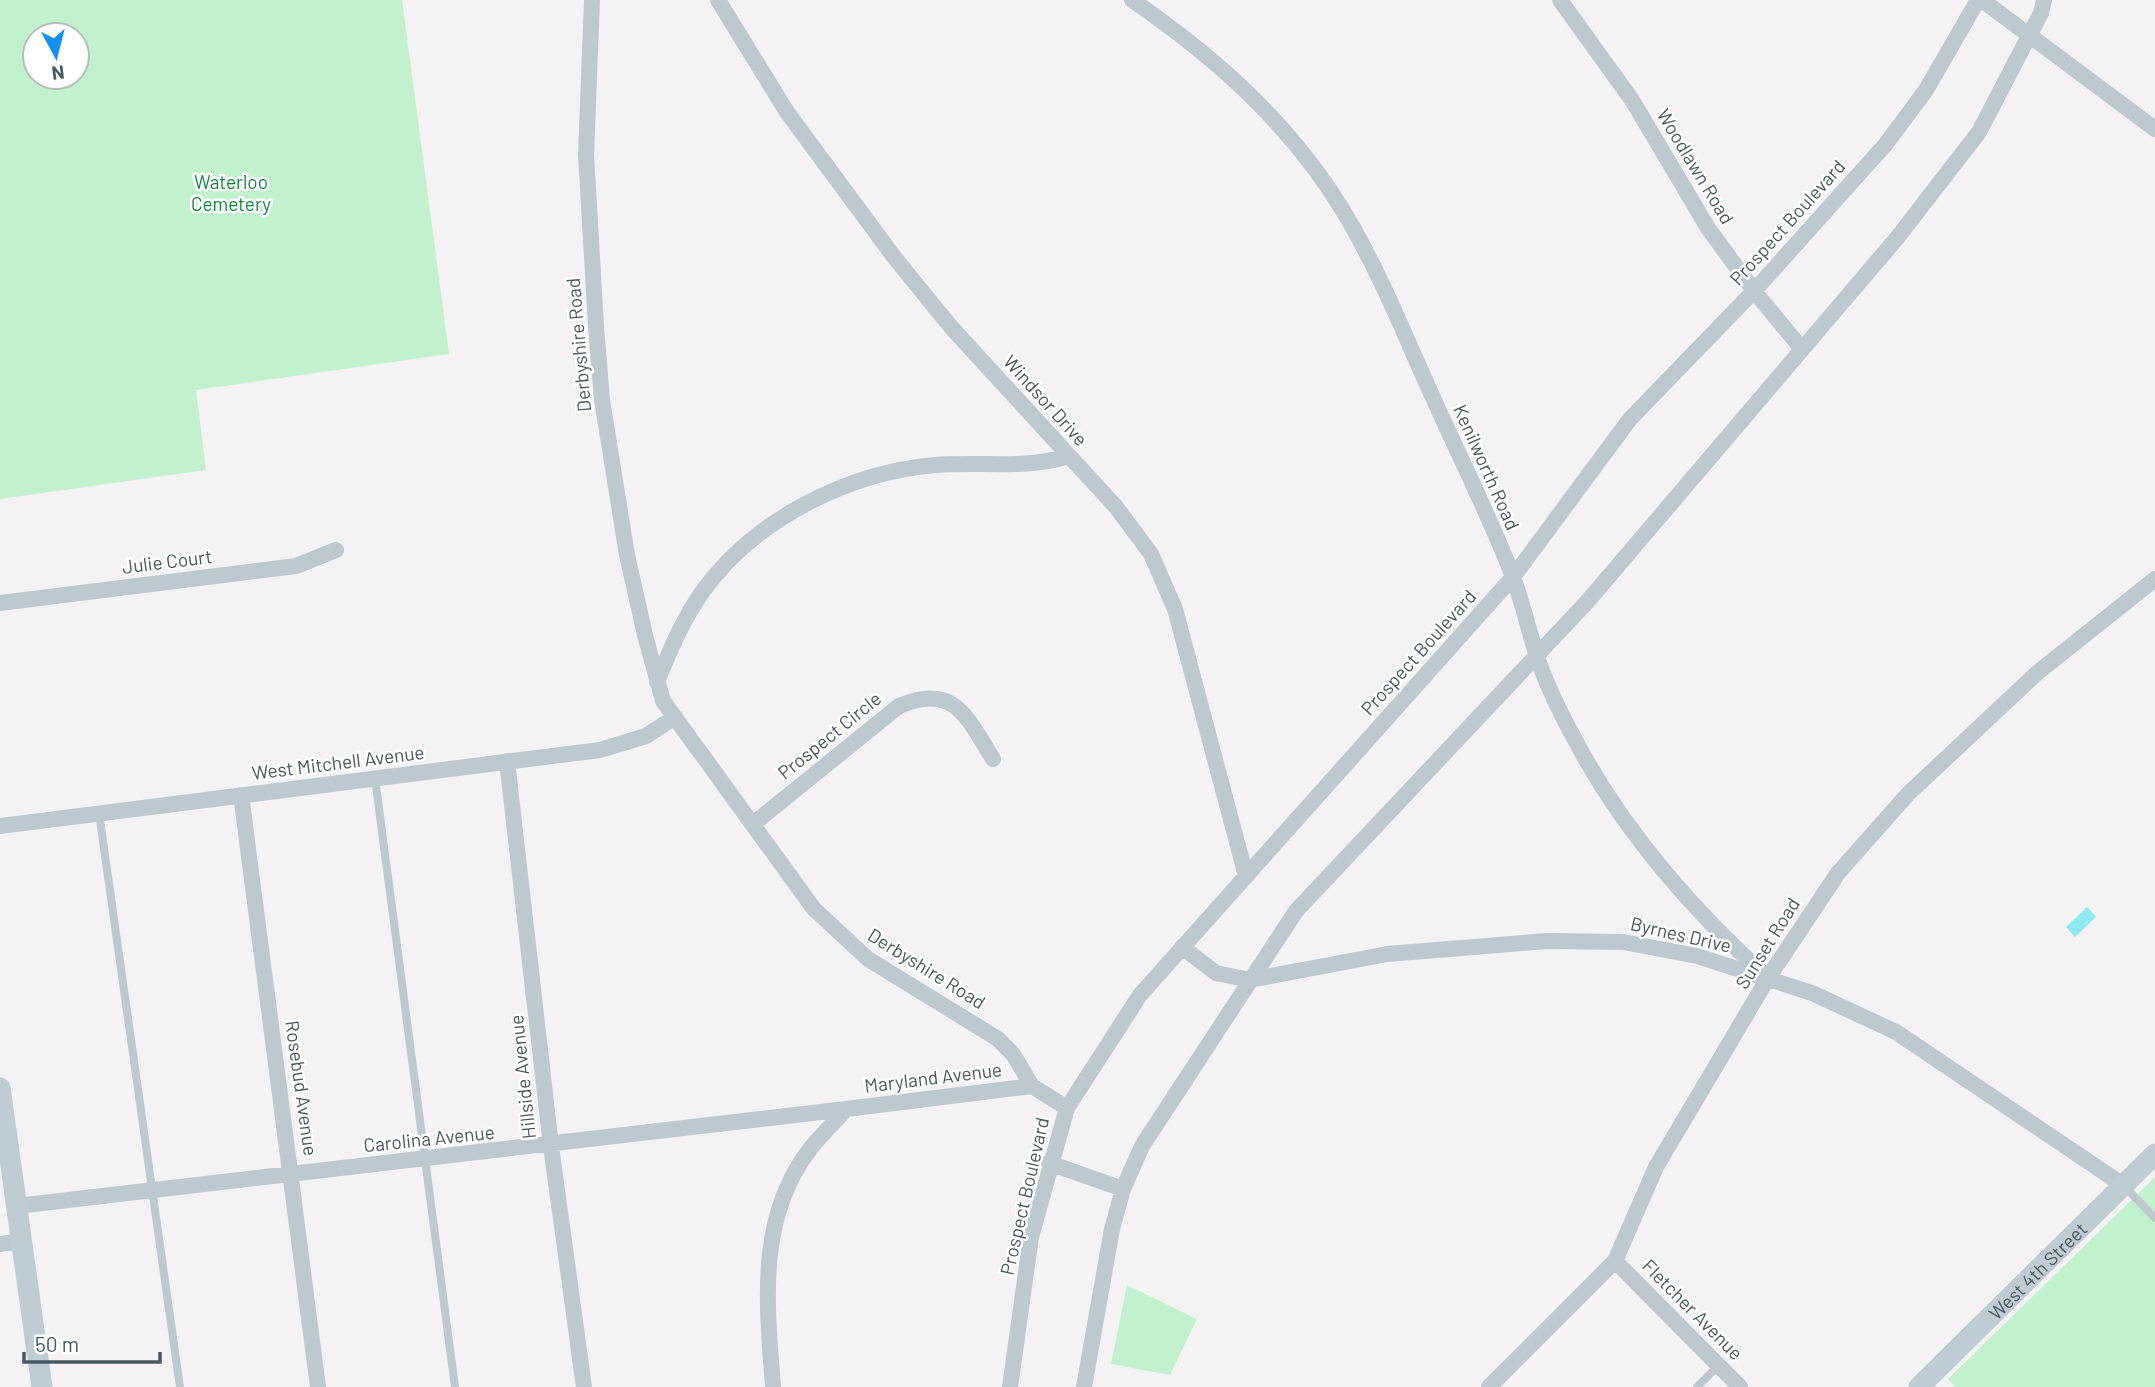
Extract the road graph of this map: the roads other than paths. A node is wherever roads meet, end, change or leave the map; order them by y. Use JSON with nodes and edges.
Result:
{"nodes":[{"id":1,"x":592,"y":0,"type":"edge"},
{"id":2,"x":718,"y":0,"type":"edge"},
{"id":3,"x":1132,"y":0,"type":"edge"},
{"id":4,"x":1560,"y":0,"type":"edge"},
{"id":5,"x":1980,"y":0,"type":"edge"},
{"id":6,"x":2044,"y":0,"type":"edge"},
{"id":7,"x":2029,"y":36,"type":"junction"},
{"id":8,"x":2155,"y":129,"type":"edge"},
{"id":9,"x":1754,"y":291,"type":"junction"},
{"id":10,"x":1802,"y":349,"type":"junction"},
{"id":11,"x":1069,"y":456,"type":"junction"},
{"id":12,"x":336,"y":550,"type":"dead end"},
{"id":13,"x":1513,"y":577,"type":"junction"},
{"id":14,"x":2155,"y":579,"type":"edge"},
{"id":15,"x":0,"y":603,"type":"edge"},
{"id":16,"x":1537,"y":655,"type":"junction"},
{"id":17,"x":657,"y":682,"type":"junction"},
{"id":18,"x":675,"y":717,"type":"junction"},
{"id":19,"x":993,"y":760,"type":"dead end"},
{"id":20,"x":507,"y":761,"type":"junction"},
{"id":21,"x":375,"y":778,"type":"junction"},
{"id":22,"x":241,"y":795,"type":"junction"},
{"id":23,"x":99,"y":813,"type":"junction"},
{"id":24,"x":753,"y":824,"type":"junction"},
{"id":25,"x":0,"y":826,"type":"edge"},
{"id":26,"x":1246,"y":876,"type":"junction"},
{"id":27,"x":1182,"y":947,"type":"junction"},
{"id":28,"x":1768,"y":978,"type":"junction"},
{"id":29,"x":1250,"y":980,"type":"junction"},
{"id":30,"x":1032,"y":1086,"type":"junction"},
{"id":31,"x":0,"y":1088,"type":"edge"},
{"id":32,"x":1067,"y":1108,"type":"junction"},
{"id":33,"x":846,"y":1109,"type":"junction"},
{"id":34,"x":551,"y":1146,"type":"junction"},
{"id":35,"x":2155,"y":1154,"type":"edge"},
{"id":36,"x":426,"y":1160,"type":"junction"},
{"id":37,"x":1049,"y":1163,"type":"junction"},
{"id":38,"x":292,"y":1174,"type":"junction"},
{"id":39,"x":2123,"y":1185,"type":"junction"},
{"id":40,"x":1123,"y":1189,"type":"junction"},
{"id":41,"x":154,"y":1190,"type":"junction"},
{"id":42,"x":17,"y":1206,"type":"junction"},
{"id":43,"x":2155,"y":1218,"type":"edge"},
{"id":44,"x":22,"y":1241,"type":"junction"},
{"id":45,"x":0,"y":1244,"type":"edge"},
{"id":46,"x":1615,"y":1261,"type":"junction"},
{"id":47,"x":1719,"y":1365,"type":"junction"},
{"id":48,"x":42,"y":1387,"type":"edge"},
{"id":49,"x":180,"y":1387,"type":"edge"},
{"id":50,"x":318,"y":1387,"type":"edge"},
{"id":51,"x":455,"y":1387,"type":"edge"},
{"id":52,"x":584,"y":1387,"type":"edge"},
{"id":53,"x":773,"y":1387,"type":"edge"},
{"id":54,"x":1010,"y":1387,"type":"edge"},
{"id":55,"x":1084,"y":1387,"type":"edge"},
{"id":56,"x":1489,"y":1387,"type":"edge"},
{"id":57,"x":1697,"y":1387,"type":"edge"},
{"id":58,"x":1740,"y":1387,"type":"edge"},
{"id":59,"x":1919,"y":1387,"type":"edge"}],
"edges":[{"from":1,"to":17,"type":"street","name":"Derbyshire Road"},
{"from":2,"to":11,"type":"street","name":"Windsor Drive"},
{"from":3,"to":13,"type":"street","name":"Kenilworth Road"},
{"from":4,"to":9,"type":"street","name":"Woodlawn Road"},
{"from":5,"to":7,"type":"street"},
{"from":5,"to":9,"type":"street","name":"Prospect Boulevard"},
{"from":6,"to":7,"type":"street"},
{"from":7,"to":8,"type":"street"},
{"from":7,"to":10,"type":"street"},
{"from":9,"to":10,"type":"street","name":"Woodlawn Road"},
{"from":9,"to":13,"type":"street","name":"Prospect Boulevard"},
{"from":10,"to":16,"type":"street"},
{"from":11,"to":17,"type":"street"},
{"from":11,"to":26,"type":"street","name":"Windsor Drive"},
{"from":12,"to":15,"type":"street","name":"Julie Court"},
{"from":13,"to":16,"type":"street","name":"Kenilworth Road"},
{"from":13,"to":26,"type":"street","name":"Prospect Boulevard"},
{"from":14,"to":28,"type":"street","name":"Sunset Road"},
{"from":16,"to":28,"type":"street","name":"Kenilworth Road"},
{"from":16,"to":29,"type":"street"},
{"from":17,"to":18,"type":"street","name":"Derbyshire Road"},
{"from":18,"to":20,"type":"street","name":"West Mitchell Avenue"},
{"from":18,"to":24,"type":"street","name":"Derbyshire Road"},
{"from":19,"to":24,"type":"street","name":"Prospect Circle"},
{"from":20,"to":21,"type":"street","name":"West Mitchell Avenue"},
{"from":20,"to":34,"type":"street","name":"Hillside Avenue"},
{"from":21,"to":22,"type":"street","name":"West Mitchell Avenue"},
{"from":21,"to":36,"type":"lane"},
{"from":22,"to":23,"type":"street","name":"West Mitchell Avenue"},
{"from":22,"to":38,"type":"street","name":"Rosebud Avenue"},
{"from":23,"to":25,"type":"street","name":"West Mitchell Avenue"},
{"from":23,"to":41,"type":"lane"},
{"from":24,"to":30,"type":"street","name":"Derbyshire Road"},
{"from":26,"to":27,"type":"street","name":"Prospect Boulevard"},
{"from":27,"to":29,"type":"street","name":"Byrnes Drive"},
{"from":27,"to":32,"type":"street","name":"Prospect Boulevard"},
{"from":28,"to":29,"type":"street","name":"Byrnes Drive"},
{"from":28,"to":39,"type":"street","name":"Byrnes Drive"},
{"from":28,"to":46,"type":"street","name":"Sunset Road"},
{"from":29,"to":40,"type":"street"},
{"from":30,"to":32,"type":"street","name":"Derbyshire Road"},
{"from":30,"to":33,"type":"street","name":"Maryland Avenue"},
{"from":31,"to":42,"type":"main road"},
{"from":32,"to":37,"type":"street","name":"Prospect Boulevard"},
{"from":33,"to":34,"type":"street","name":"Carolina Avenue"},
{"from":33,"to":53,"type":"street","name":"Maryland Avenue"},
{"from":34,"to":36,"type":"street","name":"Carolina Avenue"},
{"from":34,"to":52,"type":"street","name":"Hillside Avenue"},
{"from":35,"to":39,"type":"main road","name":"West 4th Street"},
{"from":36,"to":38,"type":"street","name":"Carolina Avenue"},
{"from":36,"to":51,"type":"lane"},
{"from":37,"to":40,"type":"street"},
{"from":37,"to":54,"type":"street","name":"Prospect Boulevard"},
{"from":38,"to":41,"type":"street","name":"Carolina Avenue"},
{"from":38,"to":50,"type":"street","name":"Rosebud Avenue"},
{"from":39,"to":43,"type":"lane"},
{"from":39,"to":59,"type":"main road","name":"West 4th Street"},
{"from":40,"to":55,"type":"street"},
{"from":41,"to":42,"type":"street","name":"Carolina Avenue"},
{"from":41,"to":49,"type":"lane"},
{"from":42,"to":44,"type":"main road"},
{"from":44,"to":45,"type":"street"},
{"from":44,"to":48,"type":"main road"},
{"from":46,"to":47,"type":"street","name":"Fletcher Avenue"},
{"from":46,"to":56,"type":"street","name":"Sunset Road"},
{"from":47,"to":57,"type":"lane"},
{"from":47,"to":58,"type":"street","name":"Fletcher Avenue"}]}
